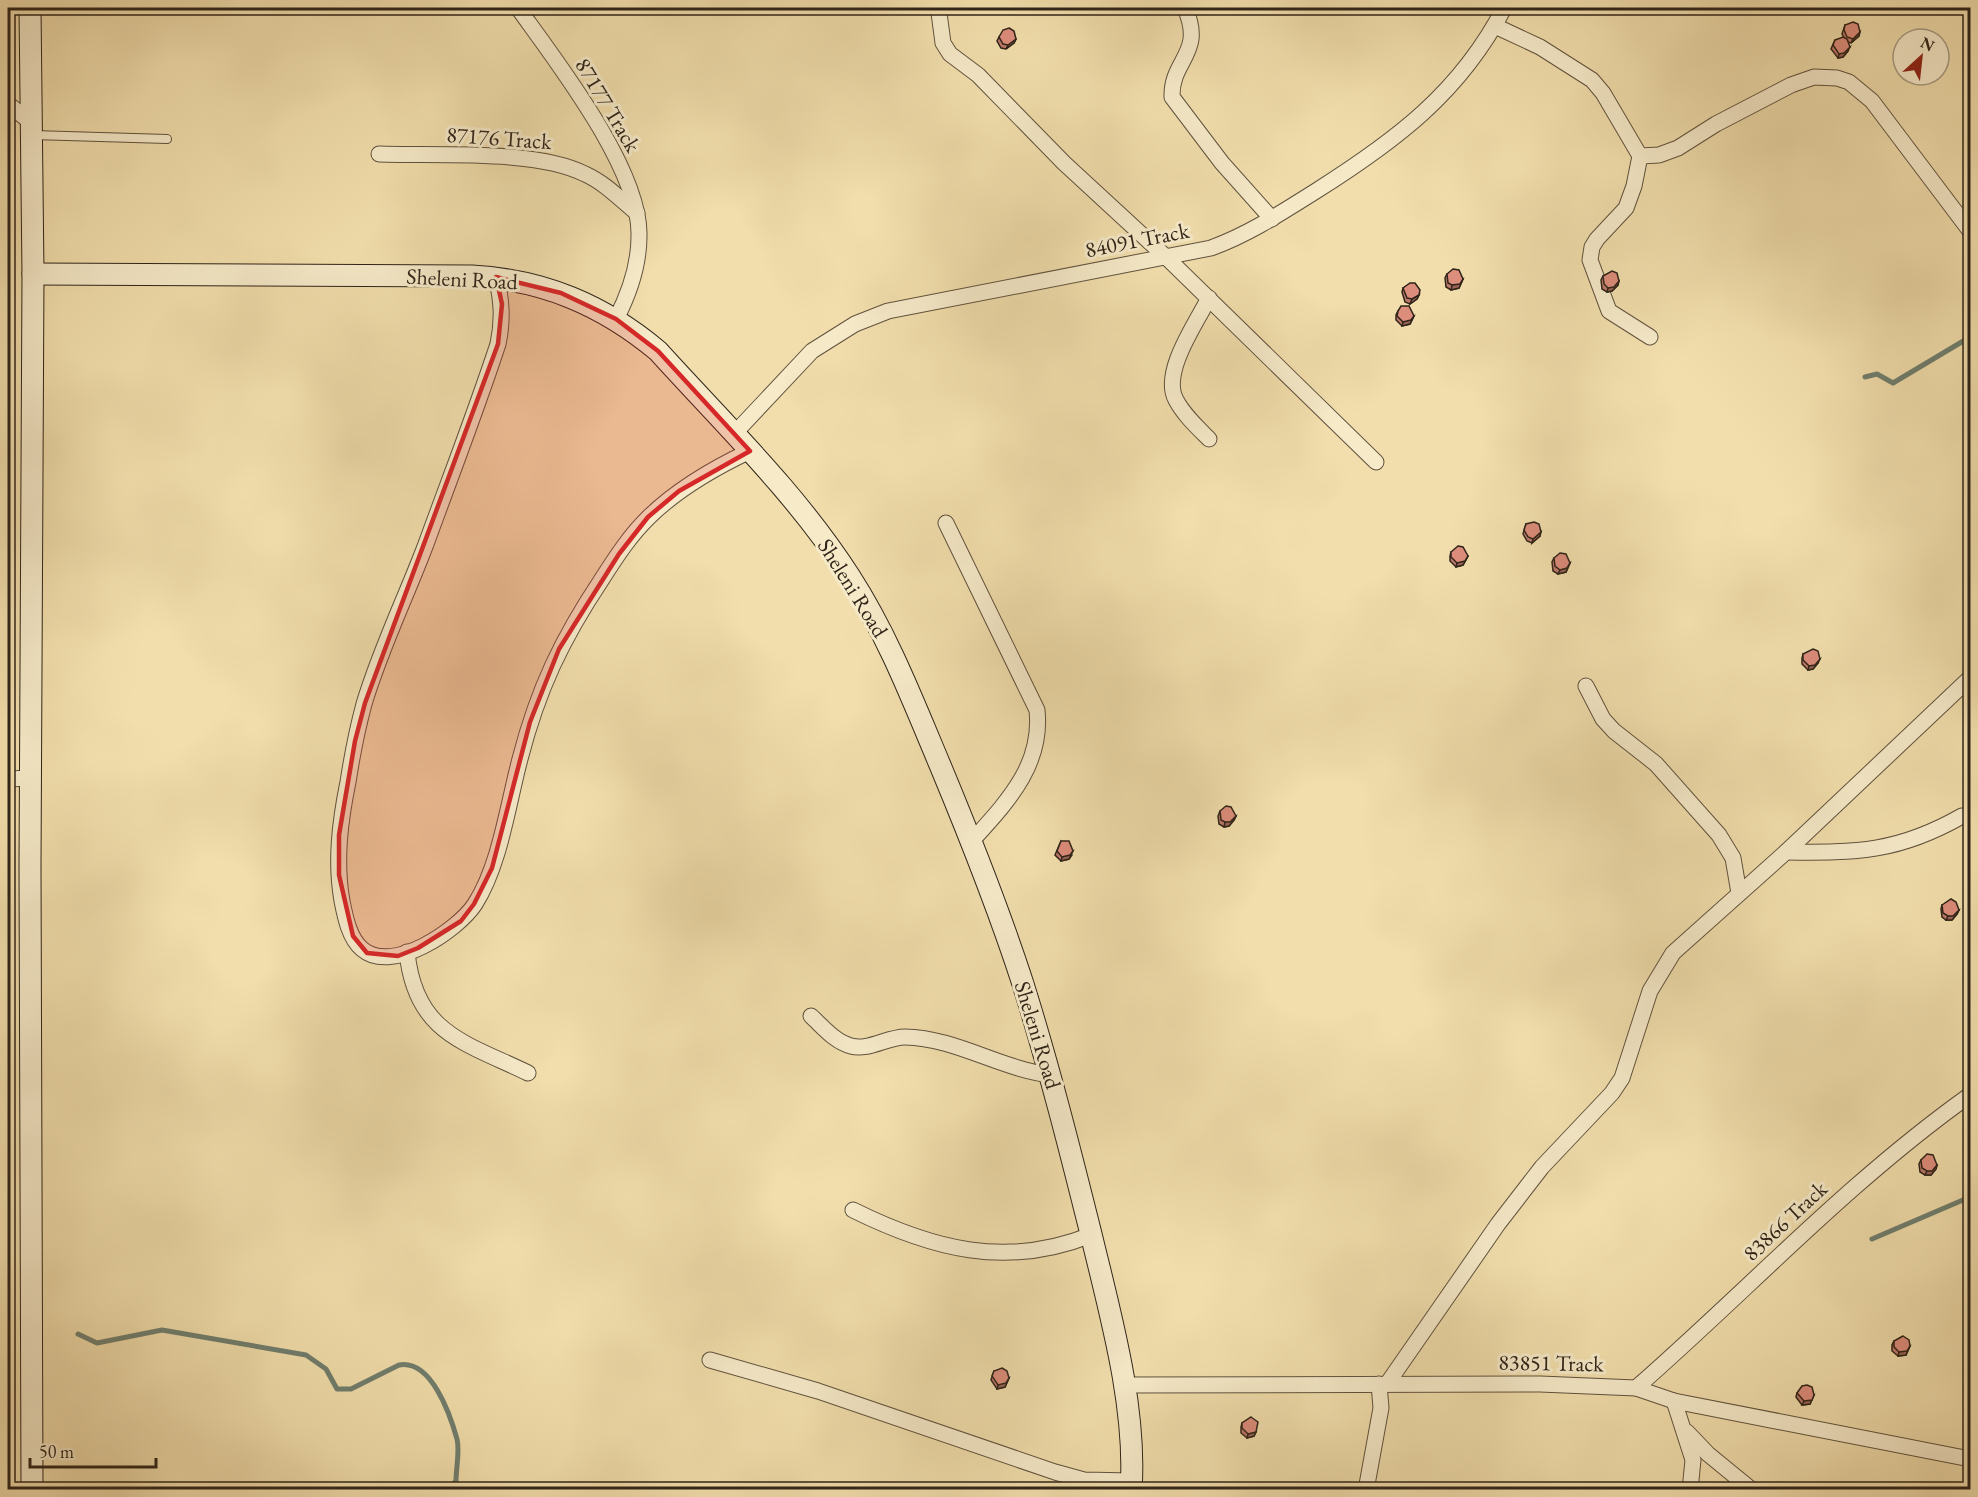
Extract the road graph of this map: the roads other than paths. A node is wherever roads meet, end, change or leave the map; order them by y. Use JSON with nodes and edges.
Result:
{"nodes":[{"id":1,"x":30,"y":8,"type":"edge"},
{"id":2,"x":518,"y":8,"type":"edge"},
{"id":3,"x":1185,"y":8,"type":"edge"},
{"id":4,"x":1504,"y":8,"type":"edge"},
{"id":5,"x":939,"y":13,"type":"dead end"},
{"id":6,"x":1495,"y":26,"type":"junction"},
{"id":7,"x":8,"y":104,"type":"edge"},
{"id":8,"x":32,"y":129,"type":"junction"},
{"id":9,"x":167,"y":139,"type":"dead end"},
{"id":10,"x":379,"y":154,"type":"dead end"},
{"id":11,"x":1640,"y":156,"type":"junction"},
{"id":12,"x":637,"y":213,"type":"junction"},
{"id":13,"x":1272,"y":219,"type":"junction"},
{"id":14,"x":1971,"y":231,"type":"edge"},
{"id":15,"x":1167,"y":258,"type":"junction"},
{"id":16,"x":33,"y":274,"type":"junction"},
{"id":17,"x":496,"y":277,"type":"junction"},
{"id":18,"x":1209,"y":298,"type":"junction"},
{"id":19,"x":616,"y":319,"type":"junction"},
{"id":20,"x":1650,"y":337,"type":"dead end"},
{"id":21,"x":733,"y":435,"type":"junction"},
{"id":22,"x":1209,"y":439,"type":"dead end"},
{"id":23,"x":750,"y":452,"type":"junction"},
{"id":24,"x":1376,"y":462,"type":"dead end"},
{"id":25,"x":946,"y":523,"type":"dead end"},
{"id":26,"x":1971,"y":678,"type":"edge"},
{"id":27,"x":1586,"y":686,"type":"dead end"},
{"id":28,"x":31,"y":778,"type":"junction"},
{"id":29,"x":8,"y":779,"type":"edge"},
{"id":30,"x":1962,"y":816,"type":"dead end"},
{"id":31,"x":971,"y":842,"type":"junction"},
{"id":32,"x":1786,"y":852,"type":"junction"},
{"id":33,"x":1739,"y":893,"type":"junction"},
{"id":34,"x":407,"y":952,"type":"junction"},
{"id":35,"x":811,"y":1016,"type":"dead end"},
{"id":36,"x":528,"y":1073,"type":"dead end"},
{"id":37,"x":1051,"y":1075,"type":"junction"},
{"id":38,"x":1971,"y":1095,"type":"edge"},
{"id":39,"x":853,"y":1210,"type":"dead end"},
{"id":40,"x":1091,"y":1235,"type":"junction"},
{"id":41,"x":710,"y":1360,"type":"dead end"},
{"id":42,"x":1383,"y":1384,"type":"junction"},
{"id":43,"x":1124,"y":1385,"type":"junction"},
{"id":44,"x":1636,"y":1388,"type":"junction"},
{"id":45,"x":1674,"y":1401,"type":"junction"},
{"id":46,"x":1684,"y":1429,"type":"junction"},
{"id":47,"x":1971,"y":1459,"type":"edge"},
{"id":48,"x":1131,"y":1485,"type":"edge"},
{"id":49,"x":32,"y":1490,"type":"edge"},
{"id":50,"x":1366,"y":1490,"type":"edge"},
{"id":51,"x":1690,"y":1490,"type":"edge"},
{"id":52,"x":1752,"y":1490,"type":"edge"}],
"edges":[{"from":1,"to":8,"type":"street"},
{"from":2,"to":12,"type":"street","name":"87177 Track"},
{"from":3,"to":13,"type":"street"},
{"from":4,"to":6,"type":"street","name":"84091 Track"},
{"from":5,"to":15,"type":"street"},
{"from":6,"to":11,"type":"street"},
{"from":6,"to":13,"type":"street","name":"84091 Track"},
{"from":7,"to":8,"type":"street"},
{"from":8,"to":9,"type":"lane"},
{"from":8,"to":16,"type":"street"},
{"from":10,"to":12,"type":"street","name":"87176 Track"},
{"from":11,"to":14,"type":"street"},
{"from":11,"to":20,"type":"street"},
{"from":12,"to":19,"type":"street","name":"87177 Track"},
{"from":13,"to":15,"type":"street","name":"84091 Track"},
{"from":15,"to":18,"type":"street"},
{"from":15,"to":21,"type":"street","name":"84091 Track"},
{"from":16,"to":17,"type":"street","name":"Sheleni Road"},
{"from":16,"to":28,"type":"street"},
{"from":17,"to":19,"type":"street","name":"Sheleni Road"},
{"from":17,"to":34,"type":"street"},
{"from":18,"to":22,"type":"street"},
{"from":18,"to":24,"type":"street"},
{"from":19,"to":21,"type":"street","name":"Sheleni Road"},
{"from":21,"to":23,"type":"street","name":"Sheleni Road"},
{"from":23,"to":31,"type":"street","name":"Sheleni Road"},
{"from":23,"to":34,"type":"street"},
{"from":25,"to":31,"type":"street"},
{"from":26,"to":32,"type":"street"},
{"from":27,"to":33,"type":"street"},
{"from":28,"to":29,"type":"street"},
{"from":28,"to":49,"type":"street"},
{"from":30,"to":32,"type":"street"},
{"from":31,"to":37,"type":"street","name":"Sheleni Road"},
{"from":32,"to":33,"type":"street"},
{"from":33,"to":42,"type":"street"},
{"from":34,"to":36,"type":"street"},
{"from":35,"to":37,"type":"street"},
{"from":37,"to":40,"type":"street","name":"Sheleni Road"},
{"from":38,"to":44,"type":"street","name":"83866 Track"},
{"from":39,"to":40,"type":"street"},
{"from":40,"to":43,"type":"street","name":"Sheleni Road"},
{"from":41,"to":48,"type":"street"},
{"from":42,"to":43,"type":"street","name":"83851 Track"},
{"from":42,"to":44,"type":"street","name":"83851 Track"},
{"from":42,"to":50,"type":"street"},
{"from":43,"to":48,"type":"street","name":"Sheleni Road"},
{"from":44,"to":45,"type":"street","name":"83851 Track"},
{"from":45,"to":46,"type":"street"},
{"from":45,"to":47,"type":"street","name":"83851 Track"},
{"from":46,"to":51,"type":"street"},
{"from":46,"to":52,"type":"street"}]}
